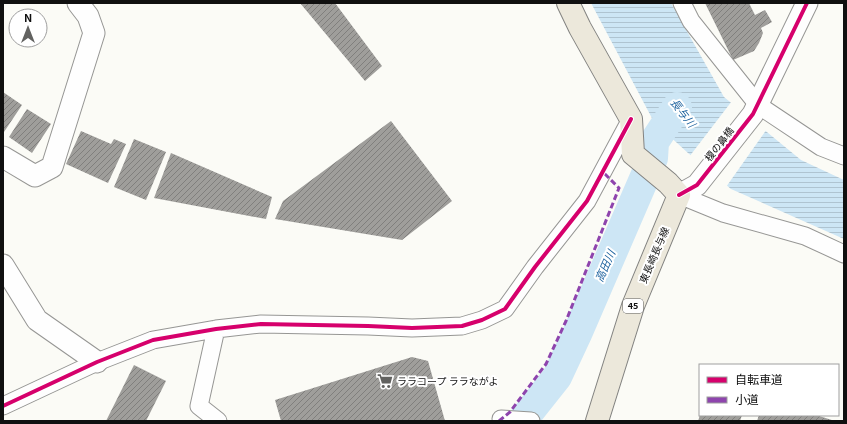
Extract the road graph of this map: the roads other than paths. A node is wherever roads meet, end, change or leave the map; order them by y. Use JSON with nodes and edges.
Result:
{"nodes":[{"id":1,"x":78,"y":3,"type":"edge"},
{"id":2,"x":568,"y":3,"type":"edge"},
{"id":3,"x":682,"y":3,"type":"edge"},
{"id":4,"x":807,"y":3,"type":"edge"},
{"id":5,"x":755,"y":110,"type":"junction"},
{"id":6,"x":631,"y":119,"type":"junction"},
{"id":7,"x":844,"y":156,"type":"edge"},
{"id":8,"x":3,"y":157,"type":"edge"},
{"id":9,"x":681,"y":188,"type":"junction"},
{"id":10,"x":844,"y":254,"type":"edge"},
{"id":11,"x":3,"y":265,"type":"edge"},
{"id":12,"x":216,"y":329,"type":"junction"},
{"id":13,"x":97,"y":362,"type":"junction"},
{"id":14,"x":3,"y":406,"type":"edge"},
{"id":15,"x":502,"y":419,"type":"dead end"},
{"id":16,"x":218,"y":421,"type":"edge"},
{"id":17,"x":531,"y":421,"type":"edge"},
{"id":18,"x":596,"y":421,"type":"edge"}],
"edges":[{"from":1,"to":8,"type":"street"},
{"from":2,"to":6,"type":"main road"},
{"from":3,"to":5,"type":"street"},
{"from":4,"to":5,"type":"street","name":"榎の鼻橋"},
{"from":5,"to":7,"type":"street"},
{"from":5,"to":9,"type":"street","name":"榎の鼻橋"},
{"from":6,"to":9,"type":"main road"},
{"from":6,"to":12,"type":"street"},
{"from":9,"to":10,"type":"street"},
{"from":9,"to":18,"type":"main road","name":"東長崎長与線","number":"45"},
{"from":11,"to":13,"type":"street"},
{"from":12,"to":13,"type":"street"},
{"from":12,"to":16,"type":"street"},
{"from":13,"to":14,"type":"street"},
{"from":15,"to":17,"type":"street"}]}
